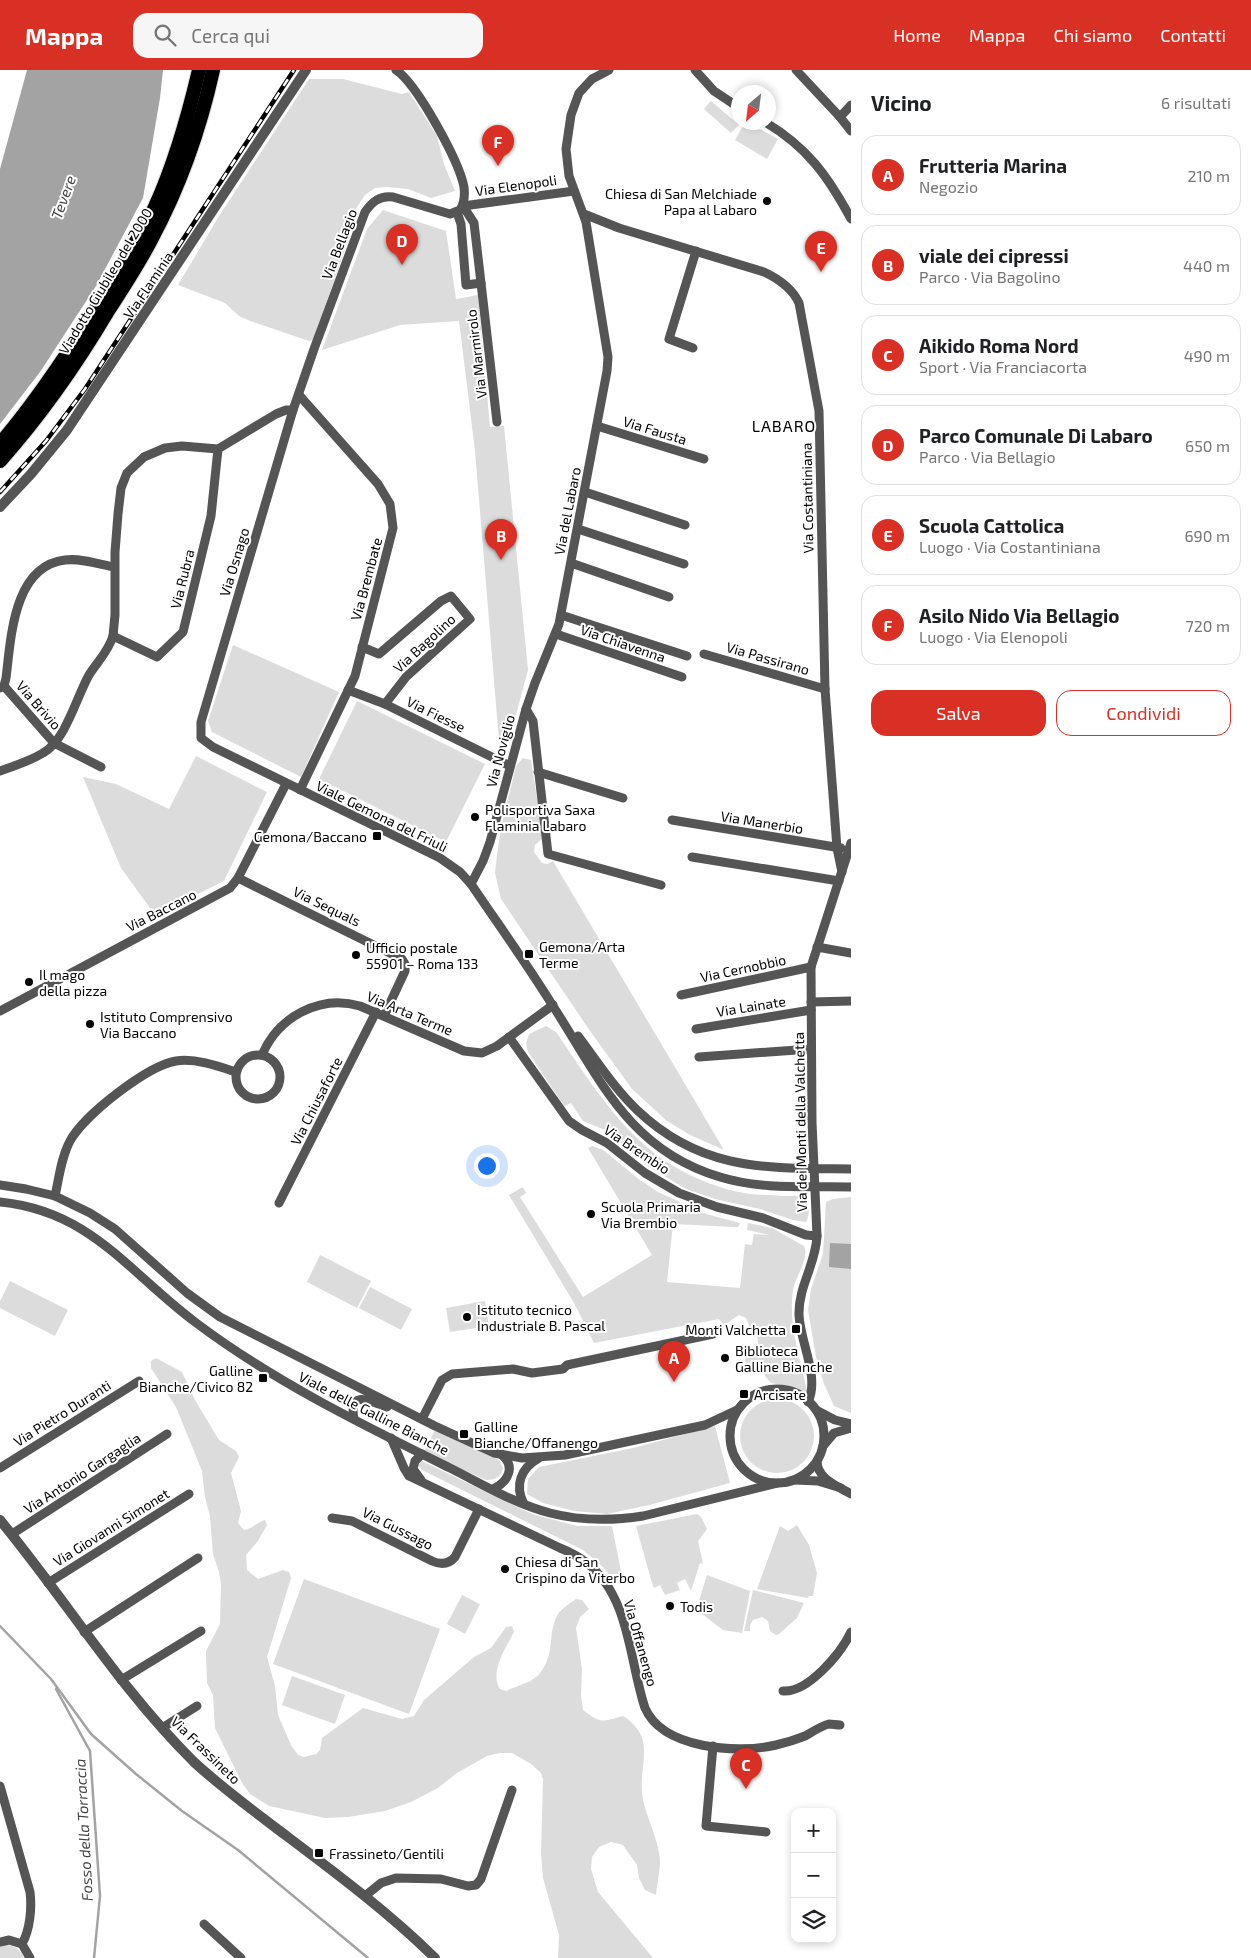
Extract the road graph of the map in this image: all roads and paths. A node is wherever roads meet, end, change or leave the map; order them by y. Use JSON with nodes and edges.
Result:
{"nodes":[{"id":1,"x":199,"y":70,"type":"edge"},
{"id":2,"x":212,"y":70,"type":"edge"},
{"id":3,"x":306,"y":70,"type":"edge"},
{"id":4,"x":396,"y":70,"type":"edge"},
{"id":5,"x":609,"y":70,"type":"edge"},
{"id":6,"x":695,"y":70,"type":"edge"},
{"id":7,"x":796,"y":70,"type":"edge"},
{"id":8,"x":731,"y":102,"type":"edge"},
{"id":9,"x":851,"y":104,"type":"edge"},
{"id":10,"x":840,"y":117,"type":"junction"},
{"id":11,"x":776,"y":130,"type":"edge"},
{"id":12,"x":851,"y":131,"type":"edge"},
{"id":13,"x":574,"y":191,"type":"junction"},
{"id":14,"x":460,"y":209,"type":"junction"},
{"id":15,"x":584,"y":214,"type":"junction"},
{"id":16,"x":851,"y":219,"type":"edge"},
{"id":17,"x":696,"y":251,"type":"junction"},
{"id":18,"x":481,"y":283,"type":"junction"},
{"id":19,"x":693,"y":348,"type":"dead end"},
{"id":20,"x":299,"y":394,"type":"junction"},
{"id":21,"x":293,"y":410,"type":"junction"},
{"id":22,"x":497,"y":422,"type":"dead end"},
{"id":23,"x":597,"y":426,"type":"junction"},
{"id":24,"x":0,"y":444,"type":"edge"},
{"id":25,"x":218,"y":449,"type":"junction"},
{"id":26,"x":704,"y":459,"type":"dead end"},
{"id":27,"x":0,"y":462,"type":"edge"},
{"id":28,"x":585,"y":492,"type":"junction"},
{"id":29,"x":0,"y":507,"type":"edge"},
{"id":30,"x":685,"y":525,"type":"dead end"},
{"id":31,"x":578,"y":529,"type":"junction"},
{"id":32,"x":571,"y":563,"type":"junction"},
{"id":33,"x":684,"y":564,"type":"dead end"},
{"id":34,"x":114,"y":567,"type":"junction"},
{"id":35,"x":669,"y":597,"type":"dead end"},
{"id":36,"x":561,"y":615,"type":"junction"},
{"id":37,"x":556,"y":634,"type":"junction"},
{"id":38,"x":113,"y":636,"type":"junction"},
{"id":39,"x":362,"y":647,"type":"junction"},
{"id":40,"x":704,"y":654,"type":"dead end"},
{"id":41,"x":687,"y":656,"type":"dead end"},
{"id":42,"x":682,"y":677,"type":"dead end"},
{"id":43,"x":2,"y":687,"type":"edge"},
{"id":44,"x":825,"y":689,"type":"junction"},
{"id":45,"x":348,"y":690,"type":"junction"},
{"id":46,"x":386,"y":704,"type":"junction"},
{"id":47,"x":526,"y":710,"type":"junction"},
{"id":48,"x":202,"y":738,"type":"joint"},
{"id":49,"x":54,"y":743,"type":"junction"},
{"id":50,"x":510,"y":766,"type":"junction"},
{"id":51,"x":101,"y":767,"type":"dead end"},
{"id":52,"x":0,"y":771,"type":"edge"},
{"id":53,"x":538,"y":772,"type":"junction"},
{"id":54,"x":286,"y":784,"type":"junction"},
{"id":55,"x":300,"y":790,"type":"junction"},
{"id":56,"x":623,"y":798,"type":"dead end"},
{"id":57,"x":672,"y":820,"type":"dead end"},
{"id":58,"x":850,"y":846,"type":"edge"},
{"id":59,"x":838,"y":848,"type":"junction"},
{"id":60,"x":692,"y":858,"type":"dead end"},
{"id":61,"x":840,"y":876,"type":"junction"},
{"id":62,"x":238,"y":878,"type":"junction"},
{"id":63,"x":471,"y":884,"type":"junction"},
{"id":64,"x":660,"y":885,"type":"dead end"},
{"id":65,"x":817,"y":948,"type":"junction"},
{"id":66,"x":851,"y":953,"type":"edge"},
{"id":67,"x":811,"y":967,"type":"junction"},
{"id":68,"x":681,"y":996,"type":"dead end"},
{"id":69,"x":851,"y":1002,"type":"edge"},
{"id":70,"x":552,"y":1005,"type":"junction"},
{"id":71,"x":811,"y":1006,"type":"junction"},
{"id":72,"x":0,"y":1011,"type":"edge"},
{"id":73,"x":380,"y":1014,"type":"junction"},
{"id":74,"x":696,"y":1029,"type":"dead end"},
{"id":75,"x":509,"y":1037,"type":"junction"},
{"id":76,"x":812,"y":1049,"type":"junction"},
{"id":77,"x":262,"y":1055,"type":"junction"},
{"id":78,"x":699,"y":1057,"type":"dead end"},
{"id":79,"x":236,"y":1072,"type":"junction"},
{"id":80,"x":814,"y":1168,"type":"junction"},
{"id":81,"x":851,"y":1169,"type":"edge"},
{"id":82,"x":0,"y":1185,"type":"edge"},
{"id":83,"x":815,"y":1187,"type":"junction"},
{"id":84,"x":851,"y":1187,"type":"edge"},
{"id":85,"x":55,"y":1196,"type":"junction"},
{"id":86,"x":0,"y":1202,"type":"edge"},
{"id":87,"x":279,"y":1203,"type":"dead end"},
{"id":88,"x":817,"y":1236,"type":"junction"},
{"id":89,"x":713,"y":1334,"type":"dead end"},
{"id":90,"x":139,"y":1381,"type":"dead end"},
{"id":91,"x":808,"y":1402,"type":"junction"},
{"id":92,"x":400,"y":1408,"type":"junction"},
{"id":93,"x":816,"y":1409,"type":"junction"},
{"id":94,"x":737,"y":1410,"type":"junction"},
{"id":95,"x":354,"y":1419,"type":"junction"},
{"id":96,"x":422,"y":1419,"type":"junction"},
{"id":97,"x":851,"y":1424,"type":"edge"},
{"id":98,"x":851,"y":1428,"type":"edge"},
{"id":99,"x":168,"y":1434,"type":"dead end"},
{"id":100,"x":391,"y":1438,"type":"junction"},
{"id":101,"x":822,"y":1446,"type":"junction"},
{"id":102,"x":422,"y":1454,"type":"junction"},
{"id":103,"x":502,"y":1455,"type":"junction"},
{"id":104,"x":539,"y":1458,"type":"junction"},
{"id":105,"x":817,"y":1461,"type":"junction"},
{"id":106,"x":0,"y":1468,"type":"edge"},
{"id":107,"x":790,"y":1481,"type":"junction"},
{"id":108,"x":423,"y":1482,"type":"junction"},
{"id":109,"x":778,"y":1483,"type":"junction"},
{"id":110,"x":841,"y":1488,"type":"junction"},
{"id":111,"x":494,"y":1489,"type":"junction"},
{"id":112,"x":189,"y":1494,"type":"dead end"},
{"id":113,"x":851,"y":1494,"type":"edge"},
{"id":114,"x":524,"y":1504,"type":"junction"},
{"id":115,"x":479,"y":1509,"type":"junction"},
{"id":116,"x":332,"y":1518,"type":"dead end"},
{"id":117,"x":0,"y":1520,"type":"edge"},
{"id":118,"x":12,"y":1534,"type":"junction"},
{"id":119,"x":198,"y":1558,"type":"dead end"},
{"id":120,"x":48,"y":1583,"type":"junction"},
{"id":121,"x":201,"y":1631,"type":"dead end"},
{"id":122,"x":84,"y":1632,"type":"junction"},
{"id":123,"x":851,"y":1632,"type":"edge"},
{"id":124,"x":121,"y":1680,"type":"junction"},
{"id":125,"x":783,"y":1691,"type":"dead end"},
{"id":126,"x":197,"y":1706,"type":"dead end"},
{"id":127,"x":840,"y":1725,"type":"dead end"},
{"id":128,"x":162,"y":1728,"type":"junction"},
{"id":129,"x":714,"y":1746,"type":"junction"},
{"id":130,"x":0,"y":1786,"type":"edge"},
{"id":131,"x":512,"y":1790,"type":"dead end"},
{"id":132,"x":766,"y":1832,"type":"dead end"},
{"id":133,"x":365,"y":1896,"type":"junction"},
{"id":134,"x":204,"y":1924,"type":"dead end"},
{"id":135,"x":0,"y":1942,"type":"edge"},
{"id":136,"x":22,"y":1944,"type":"junction"},
{"id":137,"x":30,"y":1958,"type":"edge"},
{"id":138,"x":241,"y":1958,"type":"edge"},
{"id":139,"x":435,"y":1958,"type":"edge"}],
"edges":[{"from":1,"to":24,"type":"highway","name":"Viadotto Giubileo del 2000"},
{"from":2,"to":27,"type":"highway","name":"Viadotto Giubileo del 2000"},
{"from":3,"to":29,"type":"street","name":"Via Flaminia"},
{"from":4,"to":14,"type":"street"},
{"from":5,"to":13,"type":"street","name":"Via del Labaro"},
{"from":6,"to":8,"type":"street"},
{"from":7,"to":10,"type":"street"},
{"from":9,"to":10,"type":"street"},
{"from":10,"to":12,"type":"street"},
{"from":11,"to":16,"type":"street"},
{"from":13,"to":14,"type":"street","name":"Via Elenopoli"},
{"from":13,"to":15,"type":"street","name":"Via del Labaro"},
{"from":14,"to":18,"type":"street","name":"Via Marmirolo"},
{"from":14,"to":18,"type":"street"},
{"from":14,"to":20,"type":"street","name":"Via Bellagio"},
{"from":15,"to":17,"type":"street","name":"Via Costantiniana"},
{"from":15,"to":23,"type":"street","name":"Via del Labaro"},
{"from":17,"to":19,"type":"street"},
{"from":17,"to":44,"type":"street","name":"Via Costantiniana"},
{"from":18,"to":22,"type":"street","name":"Via Marmirolo"},
{"from":20,"to":21,"type":"street","name":"Via Osnago"},
{"from":20,"to":39,"type":"street","name":"Via Brembate"},
{"from":21,"to":25,"type":"street"},
{"from":21,"to":48,"type":"street","name":"Via Osnago"},
{"from":23,"to":26,"type":"street","name":"Via Fausta"},
{"from":23,"to":28,"type":"street","name":"Via del Labaro"},
{"from":25,"to":34,"type":"street"},
{"from":25,"to":38,"type":"street","name":"Via Rubra"},
{"from":28,"to":30,"type":"street"},
{"from":28,"to":31,"type":"street","name":"Via del Labaro"},
{"from":31,"to":32,"type":"street","name":"Via del Labaro"},
{"from":31,"to":33,"type":"street"},
{"from":32,"to":35,"type":"street"},
{"from":32,"to":36,"type":"street","name":"Via del Labaro"},
{"from":34,"to":38,"type":"street"},
{"from":34,"to":43,"type":"street"},
{"from":36,"to":37,"type":"street","name":"Via del Labaro"},
{"from":36,"to":41,"type":"street"},
{"from":37,"to":42,"type":"street","name":"Via Chiavenna"},
{"from":37,"to":47,"type":"street","name":"Via del Labaro"},
{"from":38,"to":49,"type":"street"},
{"from":39,"to":45,"type":"street","name":"Via Brembate"},
{"from":39,"to":46,"type":"street","name":"Via Bagolino"},
{"from":40,"to":44,"type":"street","name":"Via Passirano"},
{"from":43,"to":49,"type":"street","name":"Via Brivio"},
{"from":44,"to":59,"type":"street","name":"Via Costantiniana"},
{"from":45,"to":46,"type":"street","name":"Via Fiesse"},
{"from":45,"to":55,"type":"street","name":"Via Brembate"},
{"from":46,"to":50,"type":"street","name":"Via Fiesse"},
{"from":47,"to":50,"type":"street","name":"Via Noviglio"},
{"from":47,"to":53,"type":"street"},
{"from":48,"to":54,"type":"street","name":"Viale Gemona del Friuli"},
{"from":49,"to":51,"type":"street"},
{"from":49,"to":52,"type":"street"},
{"from":50,"to":63,"type":"street","name":"Via Noviglio"},
{"from":53,"to":56,"type":"street"},
{"from":53,"to":64,"type":"street"},
{"from":54,"to":55,"type":"street","name":"Viale Gemona del Friuli"},
{"from":54,"to":62,"type":"street","name":"Via Baccano"},
{"from":55,"to":63,"type":"street","name":"Viale Gemona del Friuli"},
{"from":57,"to":59,"type":"street","name":"Via Manerbio"},
{"from":58,"to":59,"type":"street","name":"Via Manerbio"},
{"from":58,"to":61,"type":"street","name":"Via dei Monti della Valchetta"},
{"from":59,"to":61,"type":"street","name":"Via Costantiniana"},
{"from":60,"to":61,"type":"street"},
{"from":61,"to":65,"type":"street","name":"Via dei Monti della Valchetta"},
{"from":62,"to":72,"type":"street","name":"Via Baccano"},
{"from":62,"to":73,"type":"street","name":"Via Sequals"},
{"from":63,"to":70,"type":"street","name":"Viale Gemona del Friuli"},
{"from":65,"to":66,"type":"street"},
{"from":65,"to":67,"type":"street","name":"Via dei Monti della Valchetta"},
{"from":67,"to":68,"type":"street","name":"Via Cernobbio"},
{"from":67,"to":71,"type":"street","name":"Via dei Monti della Valchetta"},
{"from":69,"to":71,"type":"street","name":"Via Lainate"},
{"from":70,"to":75,"type":"street","name":"Via Arta Terme"},
{"from":70,"to":80,"type":"street","name":"Viale Gemona del Friuli"},
{"from":70,"to":83,"type":"street","name":"Viale Gemona del Friuli"},
{"from":71,"to":74,"type":"street","name":"Via Lainate"},
{"from":71,"to":76,"type":"street","name":"Via dei Monti della Valchetta"},
{"from":73,"to":75,"type":"street","name":"Via Arta Terme"},
{"from":73,"to":77,"type":"street","name":"Via Arta Terme"},
{"from":73,"to":87,"type":"street","name":"Via Chiusaforte"},
{"from":75,"to":88,"type":"street","name":"Via Brembio"},
{"from":76,"to":78,"type":"street"},
{"from":76,"to":80,"type":"street","name":"Via dei Monti della Valchetta"},
{"from":77,"to":79,"type":"street"},
{"from":77,"to":79,"type":"street"},
{"from":79,"to":85,"type":"street"},
{"from":80,"to":81,"type":"street","name":"Viale Gemona del Friuli"},
{"from":80,"to":83,"type":"street","name":"Via dei Monti della Valchetta"},
{"from":82,"to":85,"type":"street","name":"Viale delle Galline Bianche"},
{"from":83,"to":84,"type":"street","name":"Viale Gemona del Friuli"},
{"from":83,"to":88,"type":"street","name":"Via dei Monti della Valchetta"},
{"from":85,"to":92,"type":"street","name":"Viale delle Galline Bianche"},
{"from":86,"to":95,"type":"street","name":"Viale delle Galline Bianche"},
{"from":88,"to":91,"type":"street","name":"Via dei Monti della Valchetta"},
{"from":89,"to":96,"type":"street"},
{"from":90,"to":106,"type":"street","name":"Via Pietro Duranti"},
{"from":91,"to":93,"type":"street"},
{"from":91,"to":94,"type":"street"},
{"from":92,"to":95,"type":"street"},
{"from":92,"to":96,"type":"street","name":"Viale delle Galline Bianche"},
{"from":93,"to":97,"type":"street"},
{"from":93,"to":101,"type":"street"},
{"from":94,"to":104,"type":"street","name":"Viale delle Galline Bianche"},
{"from":94,"to":109,"type":"street"},
{"from":95,"to":100,"type":"street","name":"Viale delle Galline Bianche"},
{"from":96,"to":103,"type":"street","name":"Viale delle Galline Bianche"},
{"from":98,"to":101,"type":"street"},
{"from":99,"to":118,"type":"street","name":"Via Antonio Gargaglia"},
{"from":100,"to":102,"type":"street","name":"Viale delle Galline Bianche"},
{"from":100,"to":108,"type":"street","name":"Via Offanengo"},
{"from":101,"to":105,"type":"street"},
{"from":102,"to":108,"type":"street"},
{"from":102,"to":111,"type":"street","name":"Viale delle Galline Bianche"},
{"from":103,"to":104,"type":"street","name":"Viale delle Galline Bianche"},
{"from":103,"to":111,"type":"street"},
{"from":104,"to":114,"type":"street"},
{"from":105,"to":107,"type":"street"},
{"from":105,"to":110,"type":"street"},
{"from":107,"to":109,"type":"street"},
{"from":107,"to":110,"type":"street"},
{"from":108,"to":115,"type":"street","name":"Via Offanengo"},
{"from":109,"to":114,"type":"street","name":"Viale delle Galline Bianche"},
{"from":110,"to":113,"type":"street"},
{"from":111,"to":114,"type":"street","name":"Viale delle Galline Bianche"},
{"from":112,"to":120,"type":"street","name":"Via Giovanni Simonet"},
{"from":115,"to":116,"type":"street","name":"Via Gussago"},
{"from":115,"to":129,"type":"street","name":"Via Offanengo"},
{"from":117,"to":118,"type":"street","name":"Via Frassineto"},
{"from":118,"to":120,"type":"street","name":"Via Frassineto"},
{"from":119,"to":122,"type":"street"},
{"from":120,"to":122,"type":"street","name":"Via Frassineto"},
{"from":121,"to":124,"type":"street"},
{"from":122,"to":124,"type":"street","name":"Via Frassineto"},
{"from":123,"to":125,"type":"street"},
{"from":124,"to":128,"type":"street","name":"Via Frassineto"},
{"from":126,"to":128,"type":"street"},
{"from":127,"to":129,"type":"street","name":"Via Offanengo"},
{"from":128,"to":133,"type":"street","name":"Via Frassineto"},
{"from":129,"to":132,"type":"street"},
{"from":130,"to":136,"type":"street"},
{"from":131,"to":133,"type":"street"},
{"from":133,"to":139,"type":"street","name":"Via Frassineto"},
{"from":134,"to":138,"type":"street"},
{"from":135,"to":136,"type":"street"},
{"from":136,"to":137,"type":"street"}]}
